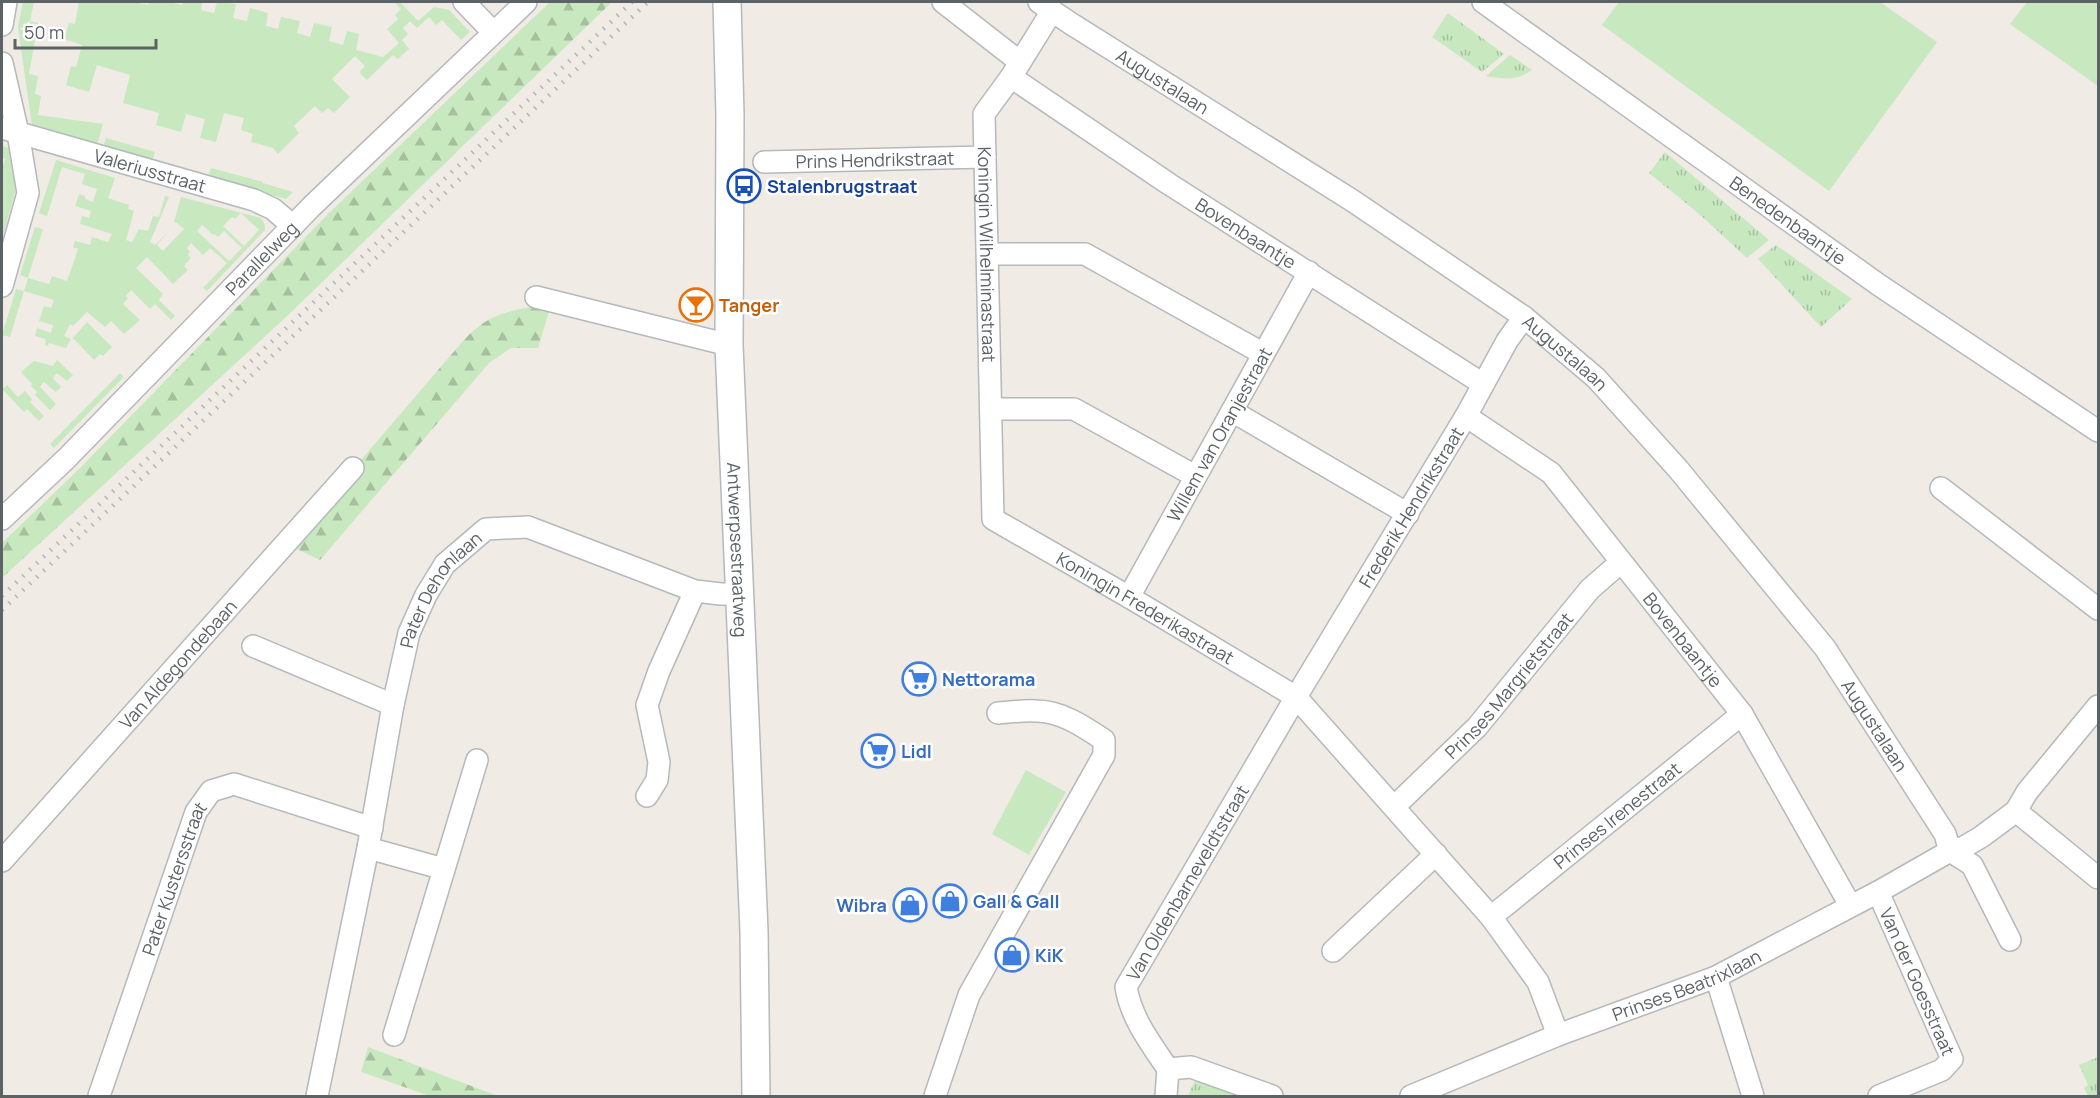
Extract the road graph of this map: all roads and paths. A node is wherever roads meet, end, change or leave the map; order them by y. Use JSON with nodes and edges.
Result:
{"nodes":[{"id":1,"x":6,"y":2,"type":"edge"},
{"id":2,"x":464,"y":2,"type":"edge"},
{"id":3,"x":526,"y":2,"type":"edge"},
{"id":4,"x":727,"y":2,"type":"edge"},
{"id":5,"x":943,"y":2,"type":"edge"},
{"id":6,"x":1483,"y":2,"type":"edge"},
{"id":7,"x":1046,"y":6,"type":"edge"},
{"id":8,"x":2,"y":25,"type":"edge"},
{"id":9,"x":493,"y":32,"type":"junction"},
{"id":10,"x":2,"y":63,"type":"edge"},
{"id":11,"x":1016,"y":70,"type":"junction"},
{"id":12,"x":10,"y":130,"type":"edge"},
{"id":13,"x":985,"y":157,"type":"junction"},
{"id":14,"x":764,"y":162,"type":"dead end"},
{"id":15,"x":293,"y":225,"type":"junction"},
{"id":16,"x":988,"y":254,"type":"junction"},
{"id":17,"x":1309,"y":272,"type":"junction"},
{"id":18,"x":2,"y":286,"type":"edge"},
{"id":19,"x":536,"y":297,"type":"dead end"},
{"id":20,"x":1524,"y":317,"type":"junction"},
{"id":21,"x":729,"y":345,"type":"junction"},
{"id":22,"x":1262,"y":353,"type":"junction"},
{"id":23,"x":1483,"y":384,"type":"junction"},
{"id":24,"x":992,"y":409,"type":"junction"},
{"id":25,"x":1232,"y":411,"type":"junction"},
{"id":26,"x":1466,"y":416,"type":"junction"},
{"id":27,"x":2098,"y":431,"type":"edge"},
{"id":28,"x":353,"y":468,"type":"dead end"},
{"id":29,"x":1195,"y":476,"type":"junction"},
{"id":30,"x":1941,"y":488,"type":"dead end"},
{"id":31,"x":1408,"y":514,"type":"junction"},
{"id":32,"x":2,"y":519,"type":"edge"},
{"id":33,"x":993,"y":519,"type":"joint"},
{"id":34,"x":1621,"y":562,"type":"junction"},
{"id":35,"x":695,"y":591,"type":"junction"},
{"id":36,"x":741,"y":594,"type":"junction"},
{"id":37,"x":1129,"y":597,"type":"junction"},
{"id":38,"x":2098,"y":609,"type":"edge"},
{"id":39,"x":253,"y":646,"type":"dead end"},
{"id":40,"x":1296,"y":697,"type":"junction"},
{"id":41,"x":393,"y":705,"type":"junction"},
{"id":42,"x":2098,"y":706,"type":"edge"},
{"id":43,"x":998,"y":713,"type":"dead end"},
{"id":44,"x":1742,"y":714,"type":"junction"},
{"id":45,"x":477,"y":760,"type":"dead end"},
{"id":46,"x":647,"y":796,"type":"dead end"},
{"id":47,"x":1395,"y":806,"type":"junction"},
{"id":48,"x":2016,"y":811,"type":"junction"},
{"id":49,"x":370,"y":838,"type":"junction"},
{"id":50,"x":1950,"y":851,"type":"junction"},
{"id":51,"x":1436,"y":854,"type":"junction"},
{"id":52,"x":2,"y":861,"type":"edge"},
{"id":53,"x":444,"y":869,"type":"junction"},
{"id":54,"x":2098,"y":878,"type":"edge"},
{"id":55,"x":1878,"y":892,"type":"junction"},
{"id":56,"x":1850,"y":905,"type":"junction"},
{"id":57,"x":1491,"y":917,"type":"junction"},
{"id":58,"x":2010,"y":940,"type":"dead end"},
{"id":59,"x":1333,"y":951,"type":"dead end"},
{"id":60,"x":1716,"y":976,"type":"junction"},
{"id":61,"x":394,"y":1035,"type":"dead end"},
{"id":62,"x":1558,"y":1035,"type":"junction"},
{"id":63,"x":1168,"y":1069,"type":"junction"},
{"id":64,"x":99,"y":1096,"type":"edge"},
{"id":65,"x":317,"y":1096,"type":"edge"},
{"id":66,"x":756,"y":1096,"type":"edge"},
{"id":67,"x":935,"y":1096,"type":"edge"},
{"id":68,"x":1166,"y":1096,"type":"edge"},
{"id":69,"x":1272,"y":1096,"type":"edge"},
{"id":70,"x":1411,"y":1096,"type":"edge"},
{"id":71,"x":1753,"y":1096,"type":"edge"},
{"id":72,"x":1879,"y":1096,"type":"edge"}],
"edges":[{"from":1,"to":8,"type":"street"},
{"from":2,"to":9,"type":"street"},
{"from":3,"to":9,"type":"street","name":"Parallelweg"},
{"from":4,"to":21,"type":"street","name":"Antwerpsestraatweg"},
{"from":5,"to":11,"type":"street"},
{"from":6,"to":27,"type":"street","name":"Benedenbaantje"},
{"from":7,"to":11,"type":"street","name":"Koningin Wilhelminastraat"},
{"from":7,"to":20,"type":"street","name":"Augustalaan"},
{"from":9,"to":15,"type":"street","name":"Parallelweg"},
{"from":10,"to":12,"type":"street"},
{"from":11,"to":13,"type":"street","name":"Koningin Wilhelminastraat"},
{"from":11,"to":17,"type":"street","name":"Bovenbaantje"},
{"from":12,"to":15,"type":"street","name":"Valeriusstraat"},
{"from":12,"to":18,"type":"street"},
{"from":13,"to":14,"type":"street","name":"Prins Hendrikstraat"},
{"from":13,"to":16,"type":"street","name":"Koningin Wilhelminastraat"},
{"from":15,"to":32,"type":"street","name":"Parallelweg"},
{"from":16,"to":22,"type":"street"},
{"from":16,"to":24,"type":"street","name":"Koningin Wilhelminastraat"},
{"from":17,"to":22,"type":"street","name":"Willem van Oranjestraat"},
{"from":17,"to":23,"type":"street","name":"Bovenbaantje"},
{"from":19,"to":21,"type":"street"},
{"from":20,"to":23,"type":"street","name":"Frederik Hendrikstraat"},
{"from":20,"to":50,"type":"street","name":"Augustalaan"},
{"from":21,"to":36,"type":"street","name":"Antwerpsestraatweg"},
{"from":22,"to":25,"type":"street","name":"Willem van Oranjestraat"},
{"from":23,"to":26,"type":"street","name":"Frederik Hendrikstraat"},
{"from":24,"to":29,"type":"street"},
{"from":24,"to":33,"type":"street","name":"Koningin Wilhelminastraat"},
{"from":25,"to":29,"type":"street","name":"Willem van Oranjestraat"},
{"from":25,"to":31,"type":"street"},
{"from":26,"to":31,"type":"street","name":"Frederik Hendrikstraat"},
{"from":26,"to":34,"type":"street","name":"Bovenbaantje"},
{"from":28,"to":52,"type":"street","name":"Van Aldegondebaan"},
{"from":29,"to":37,"type":"street","name":"Willem van Oranjestraat"},
{"from":30,"to":38,"type":"street"},
{"from":31,"to":40,"type":"street","name":"Frederik Hendrikstraat"},
{"from":33,"to":37,"type":"street","name":"Koningin Frederikastraat"},
{"from":34,"to":44,"type":"street","name":"Bovenbaantje"},
{"from":34,"to":47,"type":"street","name":"Prinses Margrietstraat"},
{"from":35,"to":36,"type":"street","name":"Pater Dehonlaan"},
{"from":35,"to":41,"type":"street","name":"Pater Dehonlaan"},
{"from":35,"to":46,"type":"street"},
{"from":36,"to":66,"type":"street","name":"Antwerpsestraatweg"},
{"from":37,"to":40,"type":"street","name":"Koningin Frederikastraat"},
{"from":39,"to":41,"type":"street"},
{"from":40,"to":47,"type":"street","name":"Koningin Frederikastraat"},
{"from":40,"to":63,"type":"street","name":"Van Oldenbarneveldtstraat"},
{"from":41,"to":49,"type":"street","name":"Pater Dehonlaan"},
{"from":42,"to":48,"type":"street"},
{"from":43,"to":67,"type":"street"},
{"from":44,"to":56,"type":"street","name":"Bovenbaantje"},
{"from":44,"to":57,"type":"street","name":"Prinses Irenestraat"},
{"from":45,"to":53,"type":"street"},
{"from":47,"to":51,"type":"street","name":"Koningin Frederikastraat"},
{"from":48,"to":50,"type":"street","name":"Prinses Beatrixlaan"},
{"from":48,"to":54,"type":"street"},
{"from":49,"to":53,"type":"street"},
{"from":49,"to":64,"type":"street","name":"Pater Kustersstraat"},
{"from":49,"to":65,"type":"street","name":"Pater Dehonlaan"},
{"from":50,"to":55,"type":"street","name":"Prinses Beatrixlaan"},
{"from":50,"to":58,"type":"street"},
{"from":51,"to":57,"type":"street","name":"Koningin Frederikastraat"},
{"from":51,"to":59,"type":"street"},
{"from":53,"to":61,"type":"street"},
{"from":55,"to":56,"type":"street","name":"Prinses Beatrixlaan"},
{"from":55,"to":72,"type":"street","name":"Van der Goesstraat"},
{"from":56,"to":60,"type":"street","name":"Prinses Beatrixlaan"},
{"from":57,"to":62,"type":"street","name":"Koningin Frederikastraat"},
{"from":60,"to":62,"type":"street","name":"Prinses Beatrixlaan"},
{"from":60,"to":71,"type":"street"},
{"from":62,"to":70,"type":"street","name":"Prinses Beatrixlaan"},
{"from":63,"to":68,"type":"street"},
{"from":63,"to":69,"type":"street"}]}
